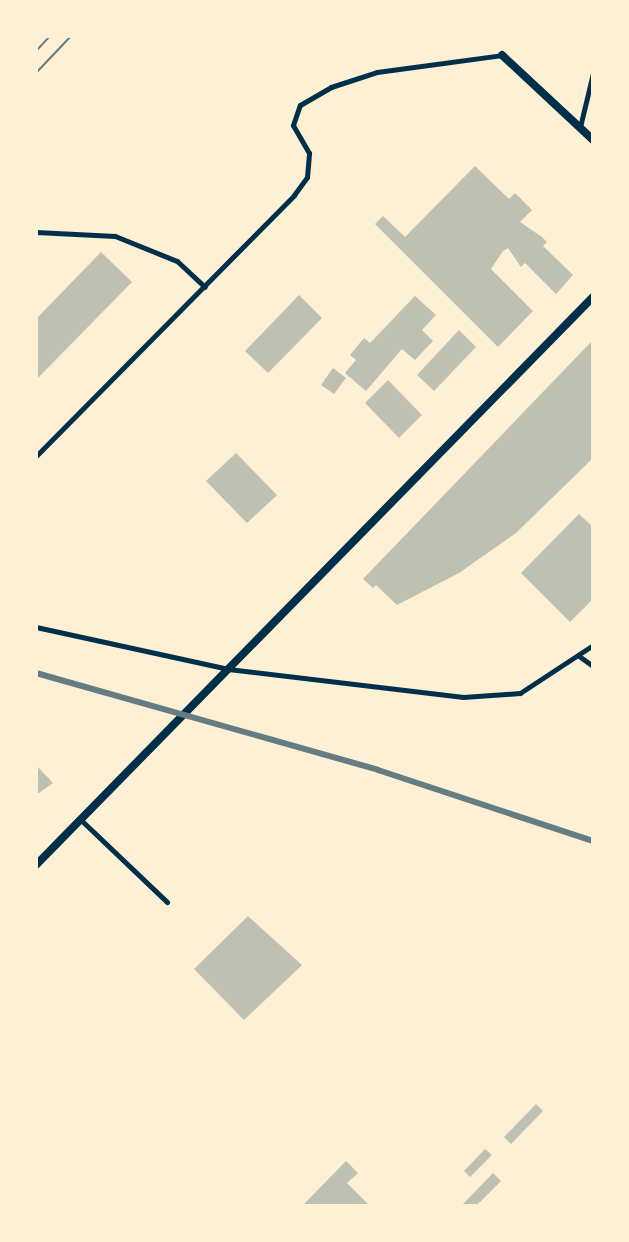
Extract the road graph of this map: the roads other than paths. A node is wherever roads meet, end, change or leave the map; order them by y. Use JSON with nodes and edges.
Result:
{"nodes":[{"id":1,"x":502,"y":55,"type":"joint"},
{"id":2,"x":593,"y":73,"type":"edge"},
{"id":3,"x":580,"y":128,"type":"junction"},
{"id":4,"x":593,"y":140,"type":"edge"},
{"id":5,"x":36,"y":232,"type":"edge"},
{"id":6,"x":205,"y":287,"type":"junction"},
{"id":7,"x":593,"y":297,"type":"edge"},
{"id":8,"x":36,"y":456,"type":"edge"},
{"id":9,"x":36,"y":627,"type":"edge"},
{"id":10,"x":593,"y":645,"type":"edge"},
{"id":11,"x":579,"y":656,"type":"junction"},
{"id":12,"x":593,"y":666,"type":"edge"},
{"id":13,"x":228,"y":669,"type":"junction"},
{"id":14,"x":80,"y":820,"type":"junction"},
{"id":15,"x":36,"y":865,"type":"edge"},
{"id":16,"x":167,"y":902,"type":"dead end"}],
"edges":[{"from":1,"to":3,"type":"street"},
{"from":1,"to":6,"type":"lane"},
{"from":2,"to":3,"type":"lane"},
{"from":3,"to":4,"type":"street"},
{"from":5,"to":6,"type":"lane"},
{"from":6,"to":8,"type":"lane"},
{"from":7,"to":13,"type":"street"},
{"from":9,"to":13,"type":"lane"},
{"from":10,"to":11,"type":"lane"},
{"from":11,"to":12,"type":"lane"},
{"from":11,"to":13,"type":"lane"},
{"from":13,"to":14,"type":"street"},
{"from":14,"to":15,"type":"street"},
{"from":14,"to":16,"type":"lane"}]}
